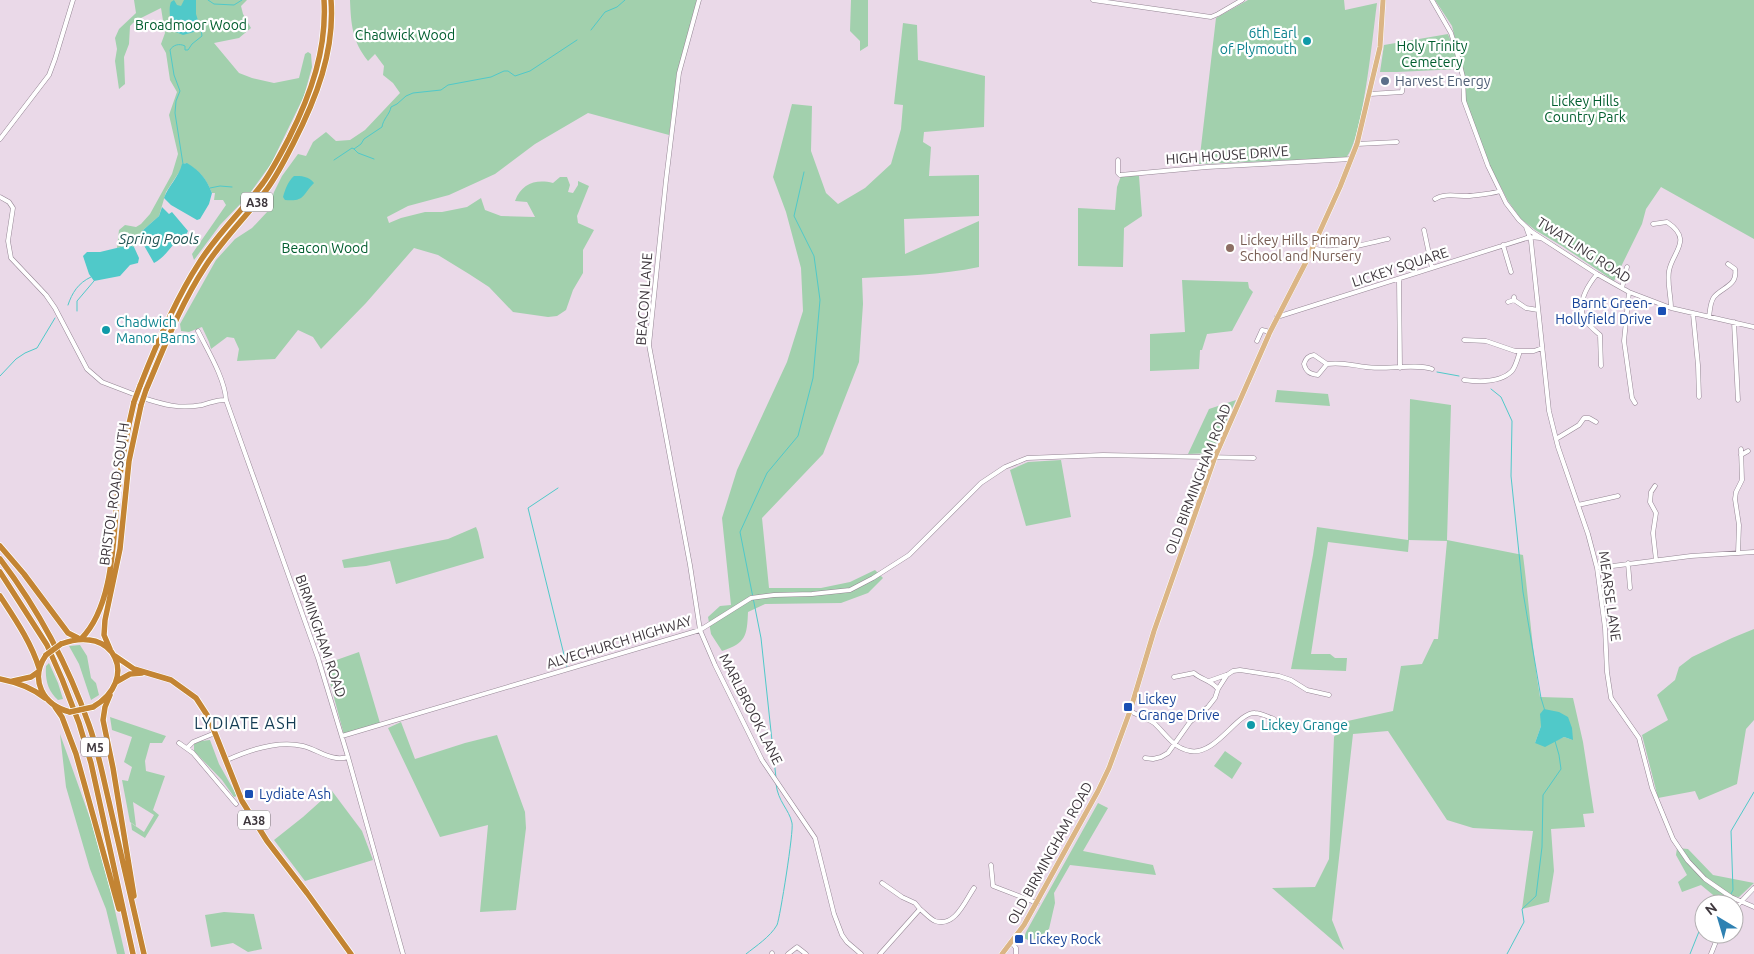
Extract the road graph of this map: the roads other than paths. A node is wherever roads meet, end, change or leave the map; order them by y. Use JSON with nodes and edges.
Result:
{"nodes":[{"id":1,"x":73,"y":0,"type":"edge"},
{"id":2,"x":324,"y":0,"type":"edge"},
{"id":3,"x":331,"y":0,"type":"edge"},
{"id":4,"x":699,"y":0,"type":"edge"},
{"id":5,"x":1093,"y":0,"type":"edge"},
{"id":6,"x":1242,"y":0,"type":"edge"},
{"id":7,"x":1383,"y":0,"type":"edge"},
{"id":8,"x":1432,"y":0,"type":"edge"},
{"id":9,"x":1415,"y":84,"type":"dead end"},
{"id":10,"x":1370,"y":94,"type":"junction"},
{"id":11,"x":0,"y":139,"type":"edge"},
{"id":12,"x":1397,"y":142,"type":"dead end"},
{"id":13,"x":1357,"y":144,"type":"junction"},
{"id":14,"x":1351,"y":159,"type":"junction"},
{"id":15,"x":1118,"y":160,"type":"dead end"},
{"id":16,"x":1500,"y":191,"type":"junction"},
{"id":17,"x":0,"y":197,"type":"edge"},
{"id":18,"x":1435,"y":199,"type":"dead end"},
{"id":19,"x":1653,"y":224,"type":"dead end"},
{"id":20,"x":1526,"y":227,"type":"junction"},
{"id":21,"x":1424,"y":230,"type":"dead end"},
{"id":22,"x":1530,"y":237,"type":"junction"},
{"id":23,"x":1543,"y":238,"type":"junction"},
{"id":24,"x":1388,"y":239,"type":"dead end"},
{"id":25,"x":1503,"y":245,"type":"junction"},
{"id":26,"x":1312,"y":248,"type":"junction"},
{"id":27,"x":1728,"y":264,"type":"dead end"},
{"id":28,"x":1626,"y":267,"type":"dead end"},
{"id":29,"x":1432,"y":268,"type":"junction"},
{"id":30,"x":1511,"y":272,"type":"dead end"},
{"id":31,"x":1597,"y":274,"type":"junction"},
{"id":32,"x":1399,"y":279,"type":"junction"},
{"id":33,"x":1622,"y":288,"type":"junction"},
{"id":34,"x":1629,"y":292,"type":"junction"},
{"id":35,"x":1508,"y":302,"type":"dead end"},
{"id":36,"x":1671,"y":308,"type":"junction"},
{"id":37,"x":1538,"y":310,"type":"junction"},
{"id":38,"x":1693,"y":314,"type":"junction"},
{"id":39,"x":1277,"y":317,"type":"junction"},
{"id":40,"x":1708,"y":317,"type":"junction"},
{"id":41,"x":1734,"y":322,"type":"junction"},
{"id":42,"x":1754,"y":327,"type":"edge"},
{"id":43,"x":198,"y":332,"type":"dead end"},
{"id":44,"x":1270,"y":332,"type":"junction"},
{"id":45,"x":1464,"y":340,"type":"dead end"},
{"id":46,"x":1257,"y":341,"type":"dead end"},
{"id":47,"x":1542,"y":348,"type":"junction"},
{"id":48,"x":1520,"y":351,"type":"junction"},
{"id":49,"x":1327,"y":364,"type":"junction"},
{"id":50,"x":1601,"y":366,"type":"dead end"},
{"id":51,"x":1400,"y":368,"type":"junction"},
{"id":52,"x":1432,"y":369,"type":"dead end"},
{"id":53,"x":1464,"y":380,"type":"dead end"},
{"id":54,"x":1699,"y":397,"type":"dead end"},
{"id":55,"x":226,"y":400,"type":"junction"},
{"id":56,"x":1738,"y":400,"type":"dead end"},
{"id":57,"x":138,"y":403,"type":"junction"},
{"id":58,"x":1635,"y":403,"type":"dead end"},
{"id":59,"x":1596,"y":422,"type":"dead end"},
{"id":60,"x":1556,"y":439,"type":"junction"},
{"id":61,"x":1741,"y":449,"type":"dead end"},
{"id":62,"x":1748,"y":451,"type":"dead end"},
{"id":63,"x":1741,"y":455,"type":"junction"},
{"id":64,"x":1215,"y":458,"type":"junction"},
{"id":65,"x":1254,"y":458,"type":"dead end"},
{"id":66,"x":1655,"y":486,"type":"dead end"},
{"id":67,"x":1618,"y":496,"type":"dead end"},
{"id":68,"x":1578,"y":505,"type":"junction"},
{"id":69,"x":0,"y":546,"type":"edge"},
{"id":70,"x":1754,"y":552,"type":"edge"},
{"id":71,"x":1738,"y":553,"type":"junction"},
{"id":72,"x":0,"y":559,"type":"edge"},
{"id":73,"x":1656,"y":560,"type":"junction"},
{"id":74,"x":1628,"y":563,"type":"junction"},
{"id":75,"x":1597,"y":568,"type":"junction"},
{"id":76,"x":0,"y":572,"type":"edge"},
{"id":77,"x":1630,"y":588,"type":"dead end"},
{"id":78,"x":0,"y":596,"type":"edge"},
{"id":79,"x":700,"y":630,"type":"junction"},
{"id":80,"x":80,"y":638,"type":"junction"},
{"id":81,"x":110,"y":649,"type":"junction"},
{"id":82,"x":115,"y":656,"type":"junction"},
{"id":83,"x":1181,"y":669,"type":"dead end"},
{"id":84,"x":39,"y":670,"type":"junction"},
{"id":85,"x":144,"y":673,"type":"junction"},
{"id":86,"x":1226,"y":675,"type":"junction"},
{"id":87,"x":1182,"y":676,"type":"junction"},
{"id":88,"x":1174,"y":677,"type":"dead end"},
{"id":89,"x":0,"y":679,"type":"edge"},
{"id":90,"x":1209,"y":680,"type":"junction"},
{"id":91,"x":13,"y":682,"type":"junction"},
{"id":92,"x":116,"y":682,"type":"junction"},
{"id":93,"x":1218,"y":689,"type":"junction"},
{"id":94,"x":110,"y":694,"type":"junction"},
{"id":95,"x":1329,"y":695,"type":"dead end"},
{"id":96,"x":48,"y":701,"type":"junction"},
{"id":97,"x":55,"y":707,"type":"junction"},
{"id":98,"x":1130,"y":711,"type":"junction"},
{"id":99,"x":1274,"y":719,"type":"dead end"},
{"id":100,"x":216,"y":733,"type":"junction"},
{"id":101,"x":342,"y":736,"type":"junction"},
{"id":102,"x":179,"y":743,"type":"dead end"},
{"id":103,"x":1173,"y":744,"type":"junction"},
{"id":104,"x":187,"y":748,"type":"junction"},
{"id":105,"x":348,"y":757,"type":"junction"},
{"id":106,"x":1144,"y":758,"type":"dead end"},
{"id":107,"x":227,"y":760,"type":"junction"},
{"id":108,"x":236,"y":804,"type":"dead end"},
{"id":109,"x":991,"y":865,"type":"dead end"},
{"id":110,"x":882,"y":883,"type":"dead end"},
{"id":111,"x":974,"y":888,"type":"dead end"},
{"id":112,"x":1754,"y":888,"type":"edge"},
{"id":113,"x":1727,"y":894,"type":"edge"},
{"id":114,"x":1744,"y":898,"type":"edge"},
{"id":115,"x":1036,"y":903,"type":"junction"},
{"id":116,"x":920,"y":909,"type":"junction"},
{"id":117,"x":793,"y":943,"type":"dead end"},
{"id":118,"x":1012,"y":943,"type":"junction"},
{"id":119,"x":797,"y":947,"type":"junction"},
{"id":120,"x":855,"y":952,"type":"edge"},
{"id":121,"x":144,"y":953,"type":"edge"},
{"id":122,"x":132,"y":954,"type":"edge"},
{"id":123,"x":351,"y":954,"type":"edge"},
{"id":124,"x":403,"y":954,"type":"edge"},
{"id":125,"x":788,"y":954,"type":"edge"},
{"id":126,"x":806,"y":954,"type":"edge"},
{"id":127,"x":861,"y":954,"type":"edge"},
{"id":128,"x":880,"y":954,"type":"edge"},
{"id":129,"x":1002,"y":954,"type":"edge"},
{"id":130,"x":1016,"y":954,"type":"edge"}],
"edges":[{"from":1,"to":11,"type":"street"},
{"from":2,"to":57,"type":"highway","name":"BRISTOL ROAD SOUTH","number":"A38","bridge":true},
{"from":3,"to":57,"type":"highway","name":"BRISTOL ROAD SOUTH","number":"A38","bridge":true},
{"from":4,"to":79,"type":"street","name":"BEACON LANE"},
{"from":5,"to":6,"type":"street"},
{"from":7,"to":10,"type":"main road","name":"OLD BIRMINGHAM ROAD"},
{"from":8,"to":16,"type":"street","name":"TWATLING ROAD"},
{"from":9,"to":10,"type":"street"},
{"from":10,"to":13,"type":"main road","name":"OLD BIRMINGHAM ROAD"},
{"from":12,"to":13,"type":"street"},
{"from":13,"to":14,"type":"main road","name":"OLD BIRMINGHAM ROAD"},
{"from":14,"to":15,"type":"street","name":"HIGH HOUSE DRIVE"},
{"from":14,"to":26,"type":"main road","name":"OLD BIRMINGHAM ROAD"},
{"from":16,"to":18,"type":"street"},
{"from":16,"to":20,"type":"street","name":"TWATLING ROAD"},
{"from":17,"to":55,"type":"street"},
{"from":19,"to":36,"type":"street"},
{"from":20,"to":22,"type":"street","name":"MEARSE LANE"},
{"from":20,"to":23,"type":"street","name":"TWATLING ROAD"},
{"from":21,"to":29,"type":"street"},
{"from":22,"to":23,"type":"street"},
{"from":22,"to":25,"type":"street","name":"LICKEY SQUARE"},
{"from":22,"to":37,"type":"street","name":"MEARSE LANE"},
{"from":23,"to":31,"type":"street","name":"TWATLING ROAD"},
{"from":24,"to":26,"type":"street"},
{"from":25,"to":29,"type":"street","name":"LICKEY SQUARE"},
{"from":25,"to":30,"type":"street"},
{"from":26,"to":39,"type":"main road","name":"OLD BIRMINGHAM ROAD"},
{"from":27,"to":40,"type":"street"},
{"from":28,"to":33,"type":"street"},
{"from":29,"to":32,"type":"street","name":"LICKEY SQUARE"},
{"from":31,"to":33,"type":"street","name":"TWATLING ROAD"},
{"from":31,"to":50,"type":"street"},
{"from":32,"to":39,"type":"street","name":"LICKEY SQUARE"},
{"from":32,"to":51,"type":"street"},
{"from":33,"to":34,"type":"street","name":"TWATLING ROAD"},
{"from":34,"to":36,"type":"street","name":"TWATLING ROAD"},
{"from":34,"to":58,"type":"street"},
{"from":35,"to":37,"type":"street"},
{"from":36,"to":38,"type":"street","name":"TWATLING ROAD"},
{"from":37,"to":47,"type":"street","name":"MEARSE LANE"},
{"from":38,"to":40,"type":"street","name":"TWATLING ROAD"},
{"from":38,"to":54,"type":"street"},
{"from":39,"to":44,"type":"main road","name":"OLD BIRMINGHAM ROAD"},
{"from":40,"to":41,"type":"street","name":"TWATLING ROAD"},
{"from":41,"to":42,"type":"street","name":"TWATLING ROAD"},
{"from":41,"to":56,"type":"street"},
{"from":43,"to":55,"type":"street","name":"BIRMINGHAM ROAD"},
{"from":44,"to":46,"type":"street"},
{"from":44,"to":64,"type":"main road","name":"OLD BIRMINGHAM ROAD"},
{"from":45,"to":48,"type":"street"},
{"from":47,"to":48,"type":"street"},
{"from":47,"to":60,"type":"street","name":"MEARSE LANE"},
{"from":48,"to":53,"type":"street"},
{"from":49,"to":49,"type":"street"},
{"from":49,"to":51,"type":"street"},
{"from":51,"to":52,"type":"street"},
{"from":55,"to":101,"type":"street","name":"BIRMINGHAM ROAD"},
{"from":57,"to":80,"type":"highway","name":"BRISTOL ROAD SOUTH","number":"A38"},
{"from":57,"to":81,"type":"highway","name":"BRISTOL ROAD SOUTH","number":"A38"},
{"from":59,"to":60,"type":"street"},
{"from":60,"to":68,"type":"street","name":"MEARSE LANE"},
{"from":61,"to":63,"type":"street"},
{"from":62,"to":63,"type":"street"},
{"from":63,"to":71,"type":"street"},
{"from":64,"to":65,"type":"street","name":"ALVECHURCH HIGHWAY"},
{"from":64,"to":79,"type":"street","name":"ALVECHURCH HIGHWAY"},
{"from":64,"to":98,"type":"main road","name":"OLD BIRMINGHAM ROAD"},
{"from":66,"to":73,"type":"street"},
{"from":67,"to":68,"type":"street"},
{"from":68,"to":75,"type":"street","name":"MEARSE LANE"},
{"from":69,"to":80,"type":"highway"},
{"from":70,"to":71,"type":"street"},
{"from":71,"to":73,"type":"street"},
{"from":72,"to":121,"type":"highway","number":"M5"},
{"from":73,"to":74,"type":"street"},
{"from":74,"to":75,"type":"street"},
{"from":74,"to":77,"type":"street"},
{"from":75,"to":113,"type":"street","name":"MEARSE LANE"},
{"from":76,"to":122,"type":"highway","number":"M5"},
{"from":78,"to":84,"type":"highway"},
{"from":79,"to":101,"type":"street","name":"ALVECHURCH HIGHWAY"},
{"from":79,"to":120,"type":"street","name":"MARLBROOK LANE"},
{"from":80,"to":81,"type":"highway"},
{"from":80,"to":84,"type":"highway","bridge":true},
{"from":81,"to":82,"type":"highway"},
{"from":82,"to":85,"type":"highway","number":"A38"},
{"from":82,"to":92,"type":"highway"},
{"from":83,"to":87,"type":"street"},
{"from":84,"to":91,"type":"highway"},
{"from":84,"to":96,"type":"highway"},
{"from":85,"to":92,"type":"highway","number":"A38"},
{"from":85,"to":100,"type":"highway","number":"A38"},
{"from":86,"to":90,"type":"street"},
{"from":86,"to":93,"type":"street"},
{"from":86,"to":95,"type":"street"},
{"from":87,"to":88,"type":"street"},
{"from":87,"to":90,"type":"street"},
{"from":89,"to":91,"type":"highway"},
{"from":90,"to":93,"type":"street"},
{"from":91,"to":96,"type":"highway"},
{"from":92,"to":94,"type":"highway"},
{"from":93,"to":103,"type":"street"},
{"from":94,"to":97,"type":"highway","bridge":true},
{"from":94,"to":121,"type":"highway"},
{"from":96,"to":97,"type":"highway"},
{"from":97,"to":122,"type":"highway"},
{"from":98,"to":103,"type":"street"},
{"from":98,"to":115,"type":"main road","name":"OLD BIRMINGHAM ROAD"},
{"from":99,"to":103,"type":"street"},
{"from":100,"to":104,"type":"street"},
{"from":100,"to":107,"type":"highway","number":"A38"},
{"from":101,"to":105,"type":"street","name":"BIRMINGHAM ROAD"},
{"from":102,"to":104,"type":"street"},
{"from":103,"to":106,"type":"street"},
{"from":104,"to":108,"type":"street"},
{"from":105,"to":107,"type":"street"},
{"from":105,"to":124,"type":"street","name":"BIRMINGHAM ROAD"},
{"from":107,"to":123,"type":"highway","number":"A38"},
{"from":109,"to":115,"type":"street"},
{"from":110,"to":116,"type":"street"},
{"from":111,"to":116,"type":"street"},
{"from":112,"to":114,"type":"street"},
{"from":115,"to":118,"type":"main road","name":"OLD BIRMINGHAM ROAD"},
{"from":116,"to":128,"type":"street"},
{"from":117,"to":119,"type":"street"},
{"from":118,"to":129,"type":"main road","name":"OLD BIRMINGHAM ROAD"},
{"from":118,"to":130,"type":"street"},
{"from":119,"to":125,"type":"street"},
{"from":119,"to":126,"type":"street"},
{"from":120,"to":127,"type":"street","name":"MARLBROOK LANE"}]}
